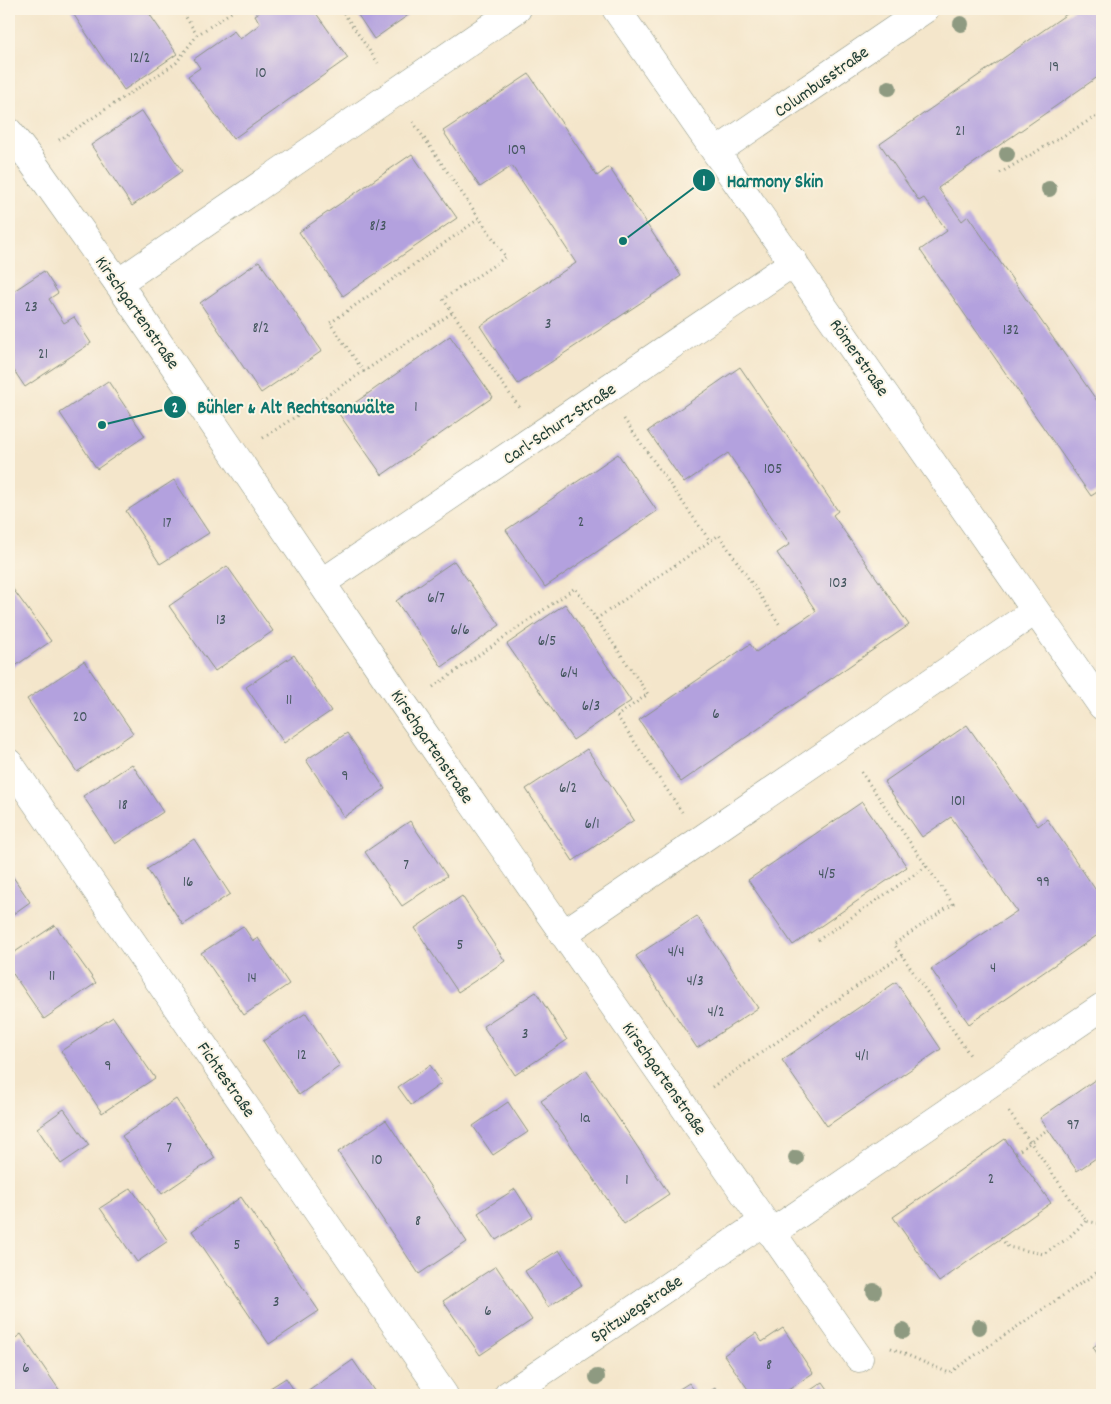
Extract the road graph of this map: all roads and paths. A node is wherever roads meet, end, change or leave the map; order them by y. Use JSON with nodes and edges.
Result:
{"nodes":[{"id":1,"x":181,"y":9,"type":"edge"},
{"id":2,"x":236,"y":9,"type":"edge"},
{"id":3,"x":341,"y":9,"type":"edge"},
{"id":4,"x":517,"y":9,"type":"edge"},
{"id":5,"x":616,"y":9,"type":"edge"},
{"id":6,"x":925,"y":9,"type":"edge"},
{"id":7,"x":197,"y":35,"type":"junction"},
{"id":8,"x":394,"y":94,"type":"junction"},
{"id":9,"x":1102,"y":114,"type":"edge"},
{"id":10,"x":9,"y":132,"type":"edge"},
{"id":11,"x":716,"y":152,"type":"junction"},
{"id":12,"x":30,"y":159,"type":"junction"},
{"id":13,"x":1000,"y":173,"type":"dead end"},
{"id":14,"x":479,"y":219,"type":"junction"},
{"id":15,"x":794,"y":262,"type":"junction"},
{"id":16,"x":118,"y":283,"type":"junction"},
{"id":17,"x":452,"y":313,"type":"junction"},
{"id":18,"x":364,"y":372,"type":"junction"},
{"id":19,"x":605,"y":392,"type":"junction"},
{"id":20,"x":540,"y":436,"type":"junction"},
{"id":21,"x":236,"y":456,"type":"junction"},
{"id":22,"x":710,"y":542,"type":"junction"},
{"id":23,"x":323,"y":582,"type":"junction"},
{"id":24,"x":1035,"y":611,"type":"junction"},
{"id":25,"x":596,"y":619,"type":"junction"},
{"id":26,"x":780,"y":625,"type":"dead end"},
{"id":27,"x":405,"y":706,"type":"junction"},
{"id":28,"x":1102,"y":706,"type":"edge"},
{"id":29,"x":843,"y":744,"type":"junction"},
{"id":30,"x":9,"y":763,"type":"edge"},
{"id":31,"x":702,"y":841,"type":"junction"},
{"id":32,"x":927,"y":866,"type":"junction"},
{"id":33,"x":563,"y":934,"type":"junction"},
{"id":34,"x":818,"y":940,"type":"dead end"},
{"id":35,"x":902,"y":955,"type":"junction"},
{"id":36,"x":1102,"y":1006,"type":"edge"},
{"id":37,"x":990,"y":1083,"type":"junction"},
{"id":38,"x":685,"y":1106,"type":"junction"},
{"id":39,"x":1048,"y":1129,"type":"dead end"},
{"id":40,"x":1029,"y":1143,"type":"junction"},
{"id":41,"x":1016,"y":1153,"type":"dead end"},
{"id":42,"x":1086,"y":1221,"type":"junction"},
{"id":43,"x":1102,"y":1224,"type":"edge"},
{"id":44,"x":767,"y":1227,"type":"junction"},
{"id":45,"x":1001,"y":1238,"type":"dead end"},
{"id":46,"x":1102,"y":1270,"type":"edge"},
{"id":47,"x":860,"y":1358,"type":"joint"},
{"id":48,"x":444,"y":1395,"type":"edge"},
{"id":49,"x":508,"y":1395,"type":"edge"}],
"edges":[{"from":1,"to":7,"type":"path"},
{"from":2,"to":7,"type":"path"},
{"from":3,"to":8,"type":"path"},
{"from":4,"to":8,"type":"street"},
{"from":5,"to":11,"type":"street","name":"Römerstraße"},
{"from":6,"to":11,"type":"street","name":"Columbusstraße"},
{"from":7,"to":12,"type":"path"},
{"from":8,"to":14,"type":"path"},
{"from":8,"to":16,"type":"street"},
{"from":9,"to":13,"type":"path"},
{"from":10,"to":12,"type":"street","name":"Kirschgartenstraße"},
{"from":11,"to":15,"type":"street","name":"Römerstraße"},
{"from":12,"to":16,"type":"street","name":"Kirschgartenstraße"},
{"from":14,"to":17,"type":"path"},
{"from":14,"to":18,"type":"path"},
{"from":15,"to":19,"type":"street","name":"Carl-Schurz-Straße"},
{"from":15,"to":24,"type":"street","name":"Römerstraße"},
{"from":16,"to":21,"type":"street","name":"Kirschgartenstraße"},
{"from":17,"to":18,"type":"path"},
{"from":17,"to":20,"type":"path"},
{"from":18,"to":21,"type":"path"},
{"from":19,"to":20,"type":"street","name":"Carl-Schurz-Straße"},
{"from":19,"to":22,"type":"path"},
{"from":20,"to":23,"type":"street","name":"Carl-Schurz-Straße"},
{"from":21,"to":23,"type":"street","name":"Kirschgartenstraße"},
{"from":22,"to":25,"type":"path"},
{"from":22,"to":26,"type":"path"},
{"from":23,"to":27,"type":"street","name":"Kirschgartenstraße"},
{"from":24,"to":28,"type":"street","name":"Römerstraße"},
{"from":24,"to":29,"type":"street"},
{"from":25,"to":27,"type":"path"},
{"from":25,"to":31,"type":"path"},
{"from":27,"to":33,"type":"street","name":"Kirschgartenstraße"},
{"from":29,"to":31,"type":"street"},
{"from":29,"to":32,"type":"path"},
{"from":30,"to":48,"type":"street","name":"Fichtestraße"},
{"from":31,"to":33,"type":"street"},
{"from":32,"to":34,"type":"path"},
{"from":32,"to":35,"type":"path"},
{"from":33,"to":38,"type":"street","name":"Kirschgartenstraße"},
{"from":35,"to":37,"type":"path"},
{"from":35,"to":38,"type":"path"},
{"from":36,"to":37,"type":"street","name":"Spitzwegstraße"},
{"from":37,"to":40,"type":"path"},
{"from":37,"to":44,"type":"street","name":"Spitzwegstraße"},
{"from":38,"to":44,"type":"street","name":"Kirschgartenstraße"},
{"from":39,"to":40,"type":"path"},
{"from":40,"to":41,"type":"path"},
{"from":40,"to":42,"type":"path"},
{"from":42,"to":43,"type":"path"},
{"from":42,"to":45,"type":"path"},
{"from":44,"to":47,"type":"street","name":"Kirschgartenstraße"},
{"from":44,"to":49,"type":"street","name":"Spitzwegstraße"},
{"from":46,"to":47,"type":"path"}]}
